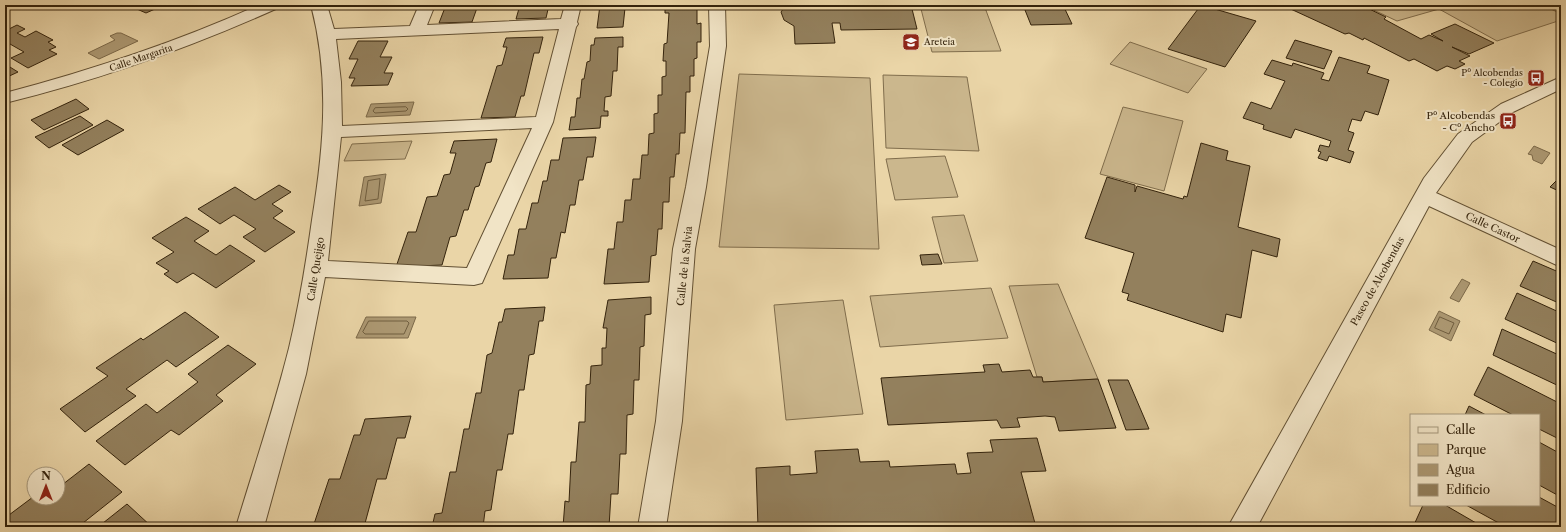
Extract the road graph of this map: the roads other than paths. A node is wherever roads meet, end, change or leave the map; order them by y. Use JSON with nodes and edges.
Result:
{"nodes":[{"id":1,"x":272,"y":5,"type":"edge"},
{"id":2,"x":319,"y":5,"type":"edge"},
{"id":3,"x":426,"y":5,"type":"edge"},
{"id":4,"x":573,"y":5,"type":"edge"},
{"id":5,"x":717,"y":5,"type":"edge"},
{"id":6,"x":570,"y":24,"type":"junction"},
{"id":7,"x":417,"y":29,"type":"junction"},
{"id":8,"x":326,"y":34,"type":"junction"},
{"id":9,"x":1561,"y":82,"type":"edge"},
{"id":10,"x":5,"y":98,"type":"edge"},
{"id":11,"x":544,"y":122,"type":"junction"},
{"id":12,"x":332,"y":132,"type":"junction"},
{"id":13,"x":1428,"y":190,"type":"junction"},
{"id":14,"x":1561,"y":245,"type":"edge"},
{"id":15,"x":1561,"y":259,"type":"edge"},
{"id":16,"x":316,"y":268,"type":"junction"},
{"id":17,"x":250,"y":527,"type":"edge"},
{"id":18,"x":652,"y":527,"type":"edge"},
{"id":19,"x":1242,"y":527,"type":"edge"}],
"edges":[{"from":1,"to":10,"type":"street","name":"Calle Margarita"},
{"from":2,"to":8,"type":"street","name":"Calle Quejigo"},
{"from":3,"to":7,"type":"street"},
{"from":4,"to":6,"type":"street"},
{"from":5,"to":18,"type":"street","name":"Calle de la Salvia"},
{"from":6,"to":7,"type":"street"},
{"from":6,"to":11,"type":"street"},
{"from":7,"to":8,"type":"street"},
{"from":8,"to":12,"type":"street","name":"Calle Quejigo"},
{"from":9,"to":13,"type":"street","name":"Paseo de Alcobendas"},
{"from":11,"to":12,"type":"street"},
{"from":11,"to":16,"type":"street"},
{"from":12,"to":16,"type":"street","name":"Calle Quejigo"},
{"from":13,"to":14,"type":"street","name":"Calle Castor"},
{"from":13,"to":15,"type":"street","name":"Calle Castor"},
{"from":13,"to":19,"type":"street","name":"Paseo de Alcobendas"},
{"from":16,"to":17,"type":"street","name":"Calle Quejigo"}]}
